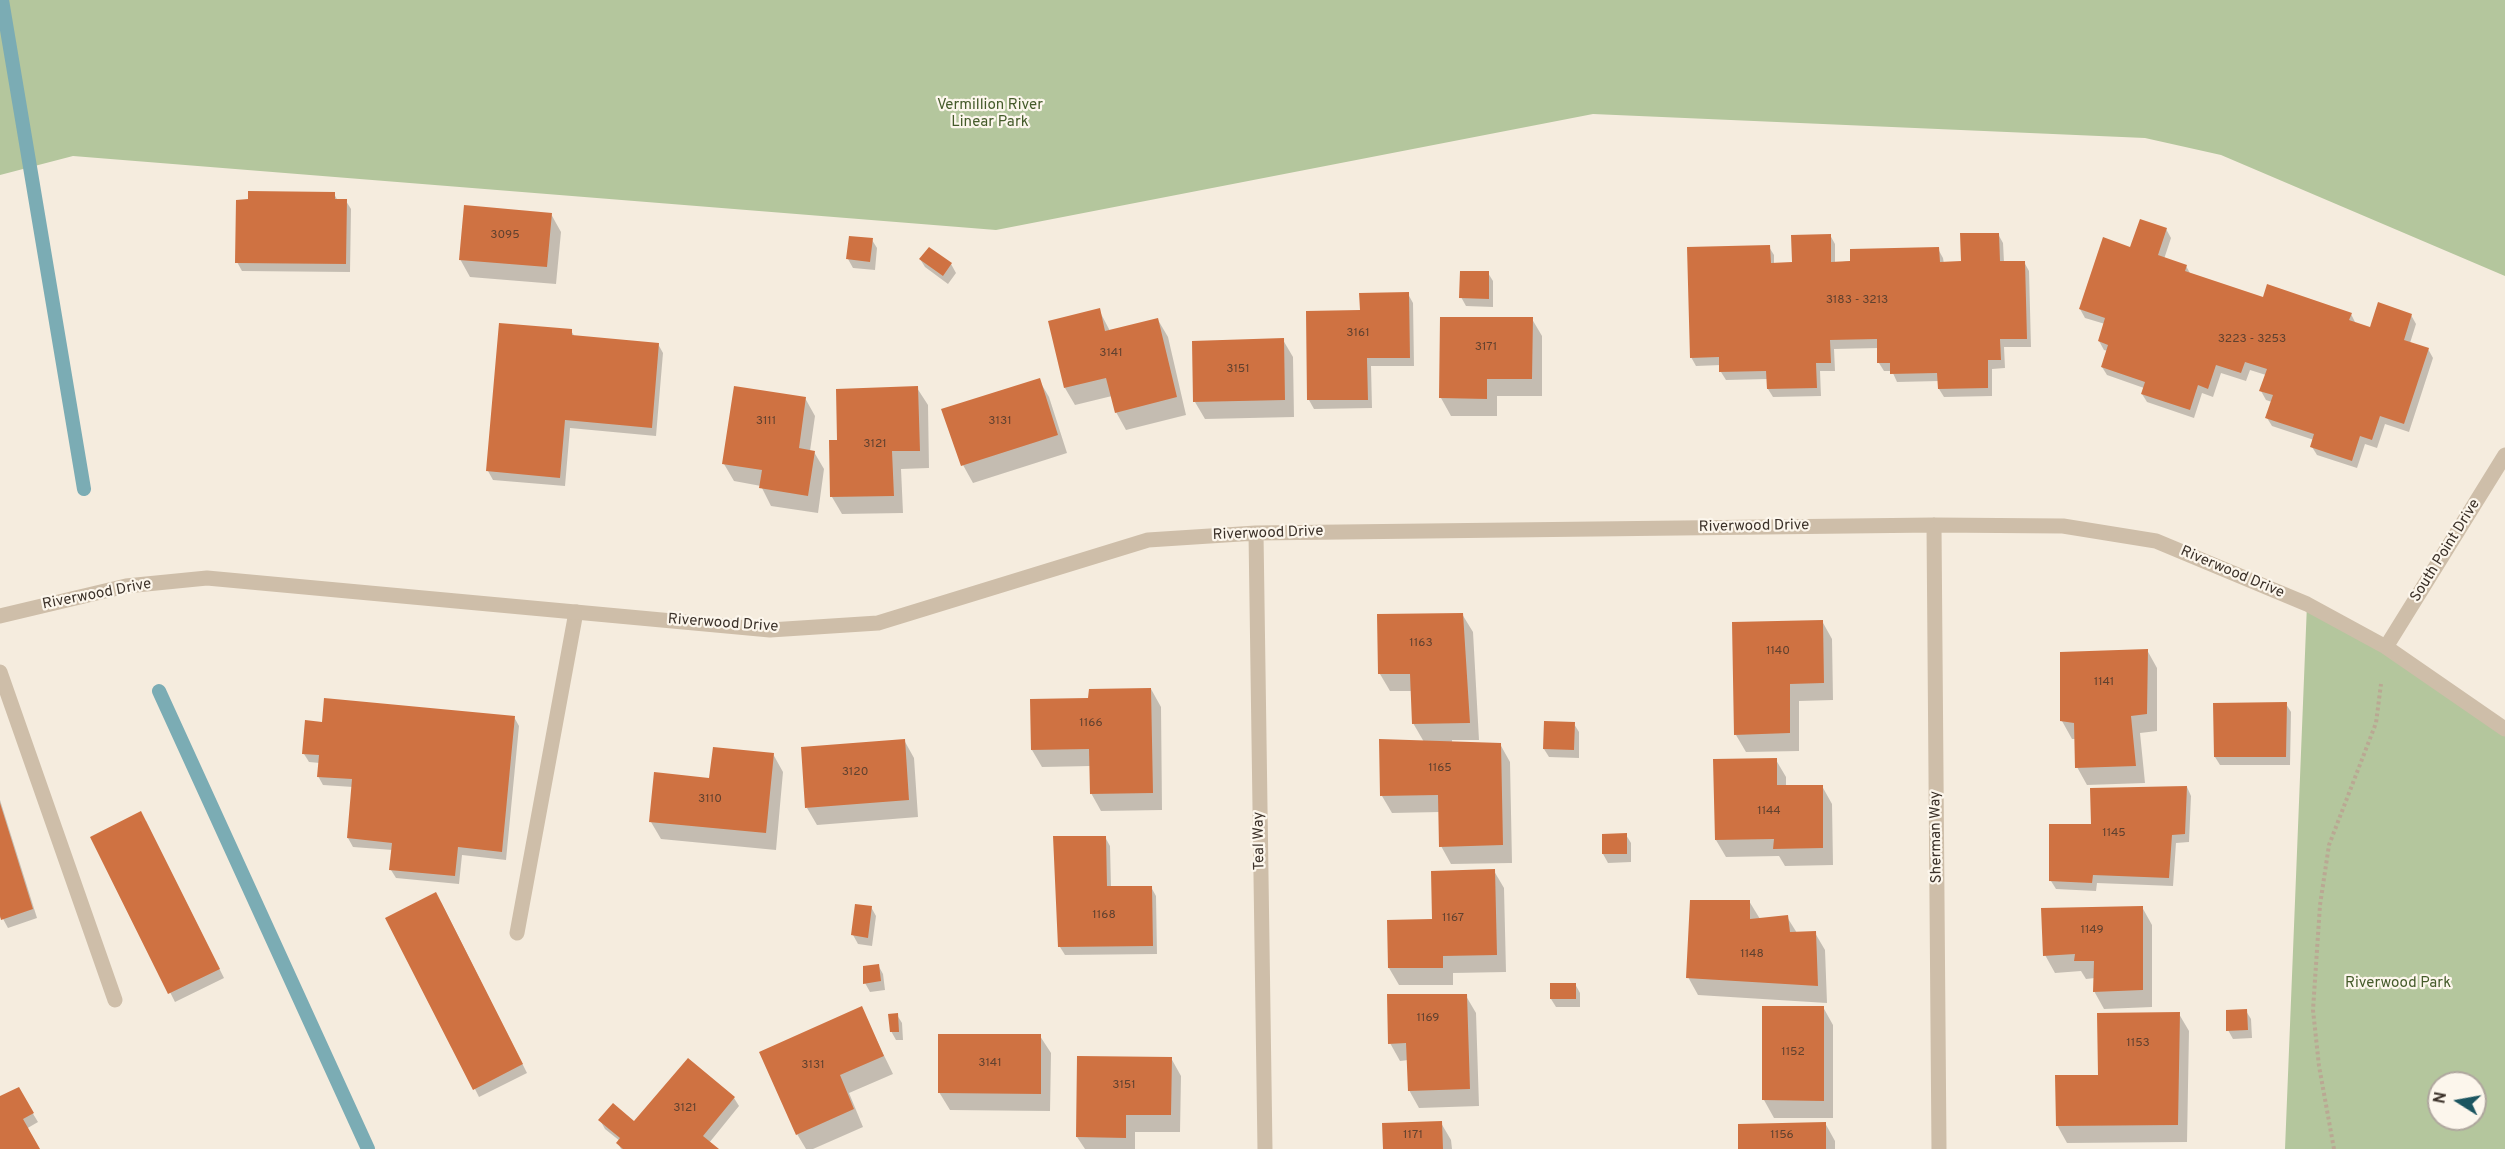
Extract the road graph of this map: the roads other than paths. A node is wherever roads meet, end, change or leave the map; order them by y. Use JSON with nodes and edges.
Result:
{"nodes":[{"id":1,"x":2505,"y":455,"type":"edge"},
{"id":2,"x":1934,"y":525,"type":"junction"},
{"id":3,"x":1256,"y":533,"type":"junction"},
{"id":4,"x":576,"y":612,"type":"junction"},
{"id":5,"x":0,"y":616,"type":"edge"},
{"id":6,"x":2386,"y":647,"type":"junction"},
{"id":7,"x":0,"y":672,"type":"edge"},
{"id":8,"x":2505,"y":729,"type":"edge"},
{"id":9,"x":517,"y":933,"type":"dead end"},
{"id":10,"x":115,"y":999,"type":"dead end"},
{"id":11,"x":1265,"y":1149,"type":"edge"},
{"id":12,"x":1940,"y":1149,"type":"edge"}],
"edges":[{"from":1,"to":6,"type":"street","name":"South Point Drive"},
{"from":2,"to":3,"type":"street","name":"Riverwood Drive"},
{"from":2,"to":6,"type":"street","name":"Riverwood Drive"},
{"from":2,"to":12,"type":"street","name":"Sherman Way"},
{"from":3,"to":4,"type":"street","name":"Riverwood Drive"},
{"from":3,"to":11,"type":"street","name":"Teal Way"},
{"from":4,"to":5,"type":"street","name":"Riverwood Drive"},
{"from":4,"to":9,"type":"street"},
{"from":6,"to":8,"type":"street","name":"Riverwood Drive"},
{"from":7,"to":10,"type":"street"}]}
